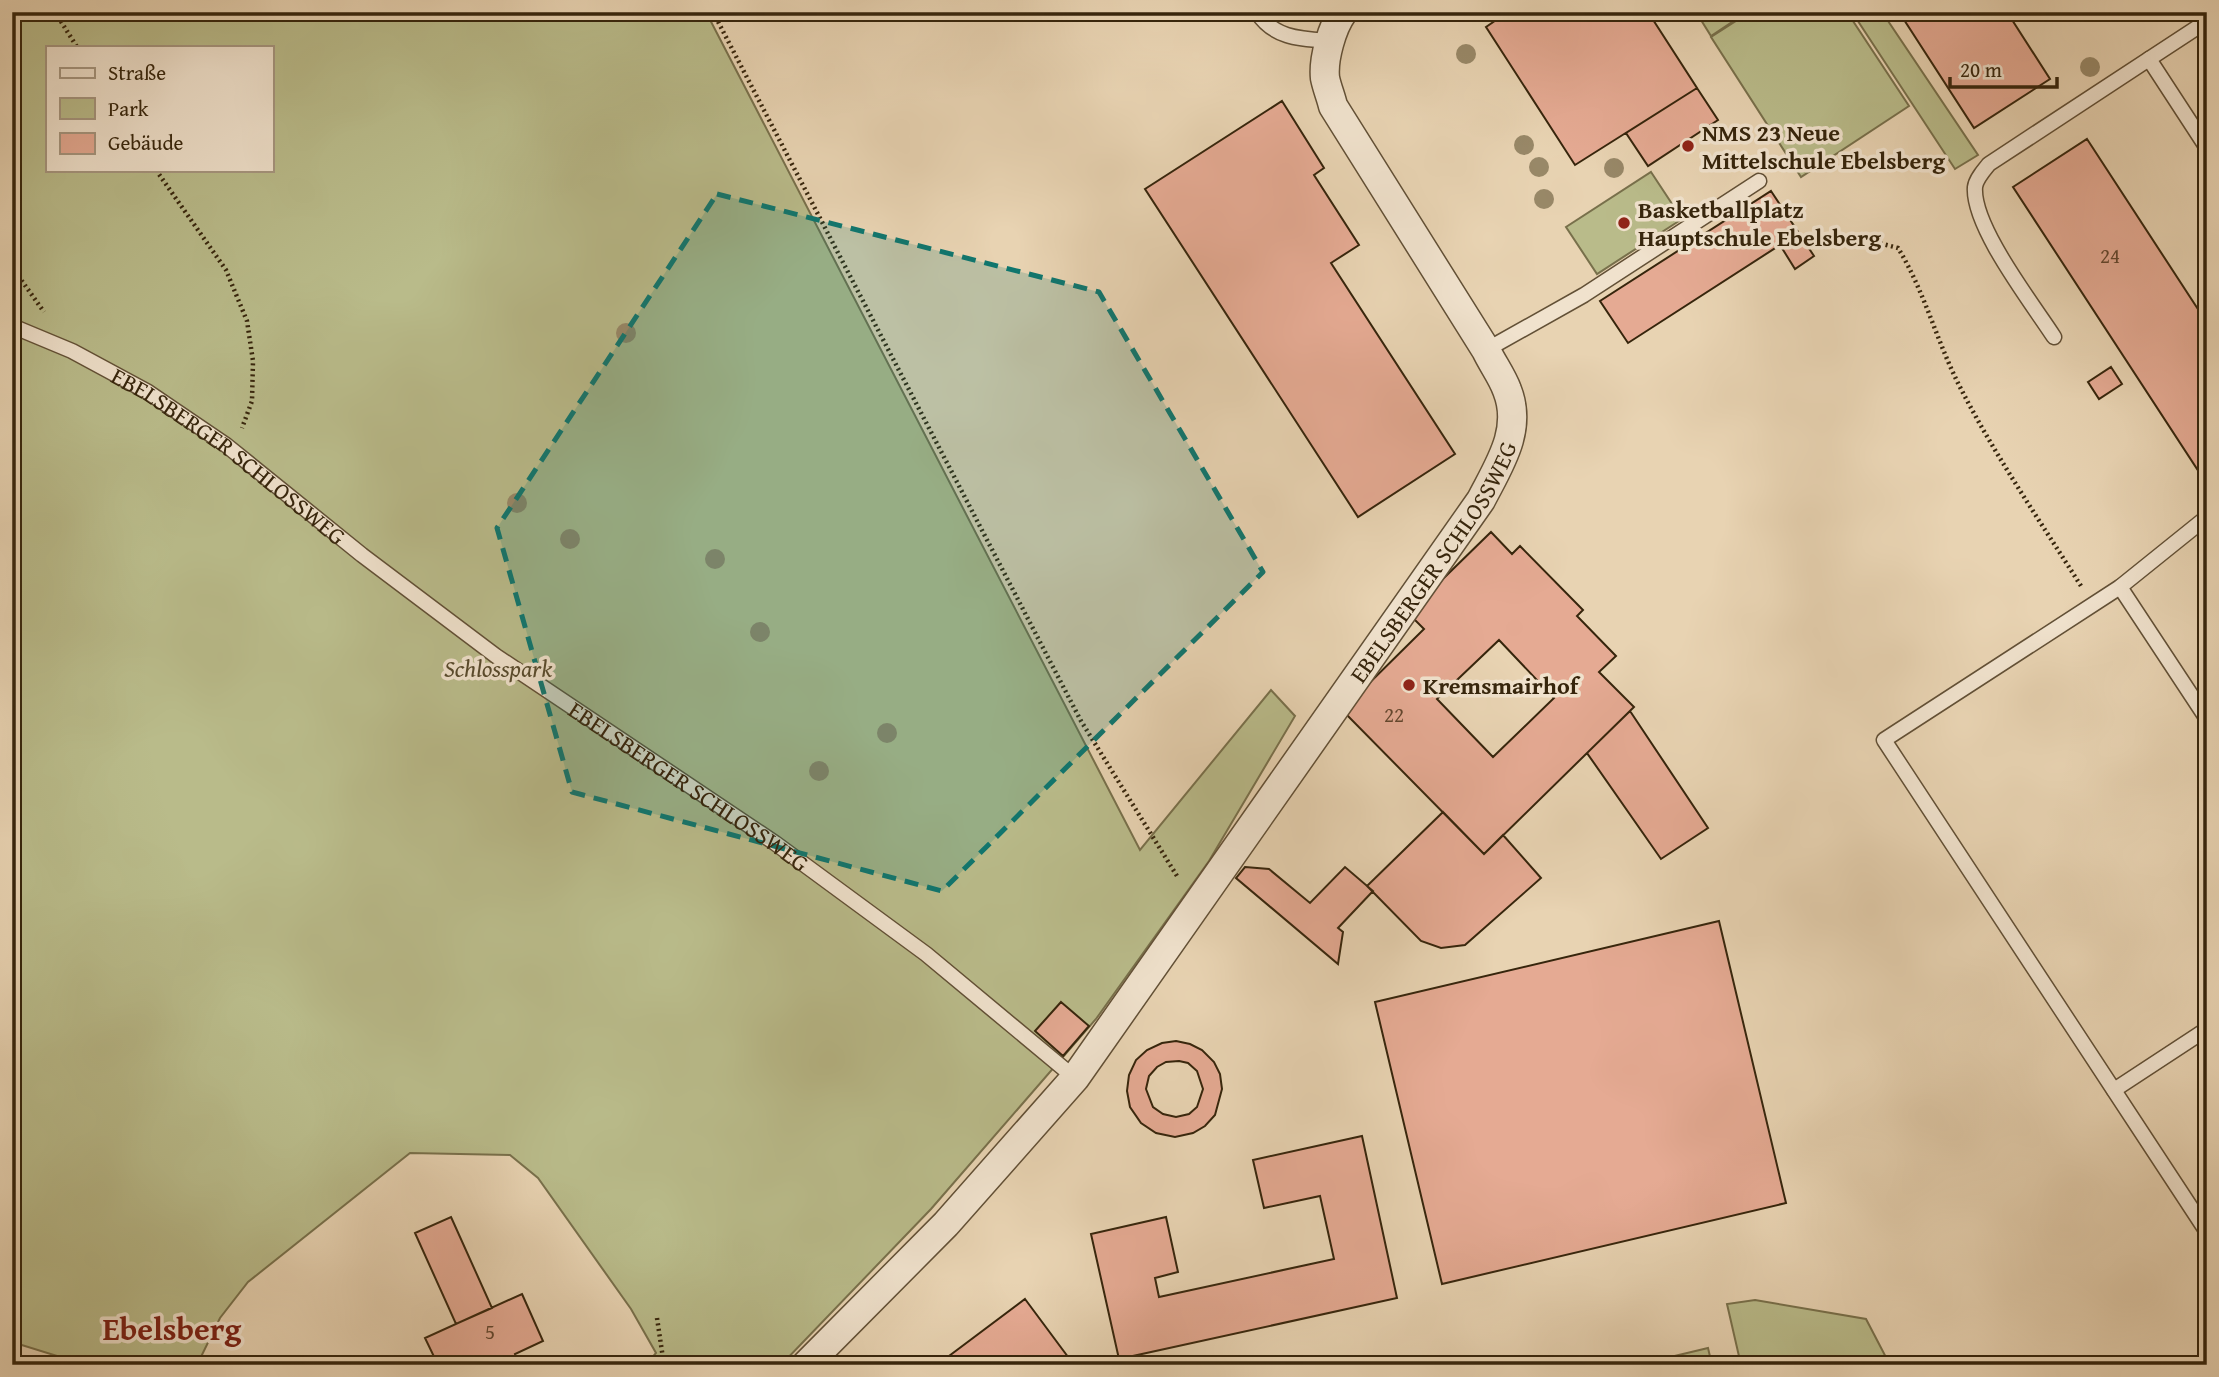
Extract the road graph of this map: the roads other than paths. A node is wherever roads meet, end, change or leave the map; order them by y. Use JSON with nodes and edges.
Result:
{"nodes":[{"id":1,"x":1258,"y":12,"type":"edge"},
{"id":2,"x":1343,"y":12,"type":"edge"},
{"id":3,"x":2207,"y":21,"type":"edge"},
{"id":4,"x":1331,"y":41,"type":"junction"},
{"id":5,"x":2148,"y":59,"type":"junction"},
{"id":6,"x":2207,"y":148,"type":"edge"},
{"id":7,"x":1759,"y":181,"type":"dead end"},
{"id":8,"x":12,"y":326,"type":"edge"},
{"id":9,"x":2054,"y":337,"type":"dead end"},
{"id":10,"x":1486,"y":350,"type":"junction"},
{"id":11,"x":2207,"y":517,"type":"edge"},
{"id":12,"x":2120,"y":587,"type":"junction"},
{"id":13,"x":2207,"y":719,"type":"edge"},
{"id":14,"x":2207,"y":1029,"type":"edge"},
{"id":15,"x":1075,"y":1078,"type":"junction"},
{"id":16,"x":2114,"y":1090,"type":"junction"},
{"id":17,"x":2207,"y":1232,"type":"edge"},
{"id":18,"x":806,"y":1365,"type":"edge"}],
"edges":[{"from":1,"to":4,"type":"lane"},
{"from":2,"to":4,"type":"street","name":"EBELSBERGER SCHLOSSWEG"},
{"from":3,"to":5,"type":"lane"},
{"from":4,"to":10,"type":"street","name":"EBELSBERGER SCHLOSSWEG"},
{"from":5,"to":6,"type":"lane"},
{"from":5,"to":9,"type":"lane"},
{"from":7,"to":10,"type":"lane"},
{"from":8,"to":15,"type":"lane","name":"EBELSBERGER SCHLOSSWEG"},
{"from":10,"to":15,"type":"street","name":"EBELSBERGER SCHLOSSWEG"},
{"from":11,"to":12,"type":"lane"},
{"from":12,"to":13,"type":"lane"},
{"from":12,"to":16,"type":"lane"},
{"from":14,"to":16,"type":"lane"},
{"from":15,"to":18,"type":"street","name":"EBELSBERGER SCHLOSSWEG"},
{"from":16,"to":17,"type":"lane"}]}
